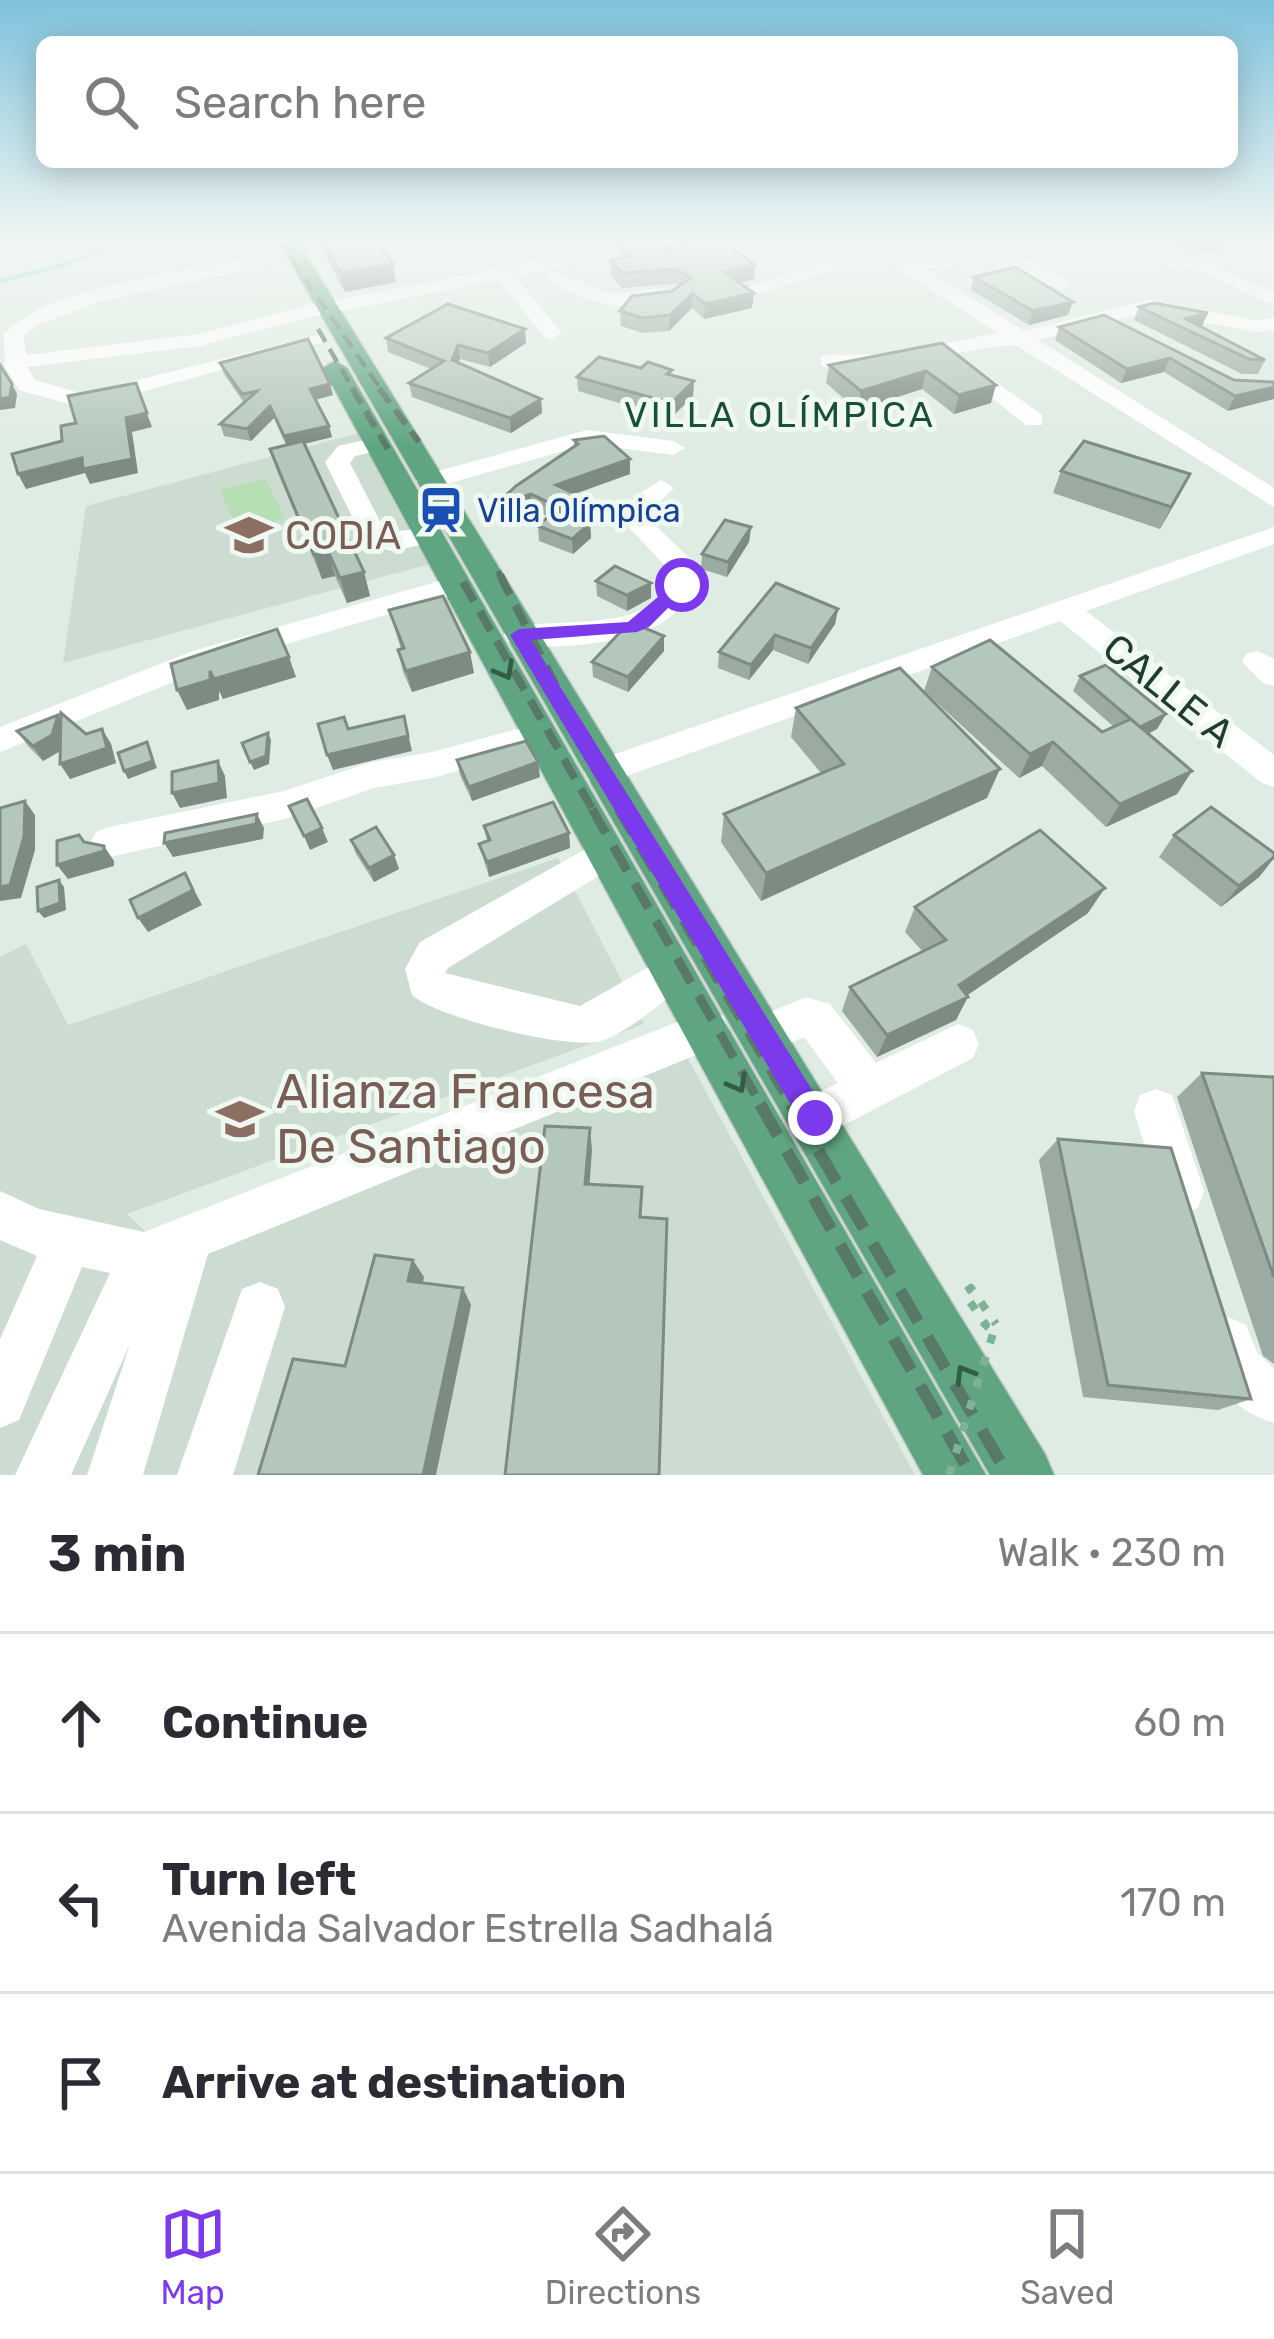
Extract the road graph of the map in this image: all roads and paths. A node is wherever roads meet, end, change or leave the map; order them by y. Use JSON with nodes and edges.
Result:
{"nodes":[{"id":1,"x":65,"y":309,"type":"edge"},
{"id":2,"x":307,"y":309,"type":"edge"},
{"id":3,"x":367,"y":309,"type":"edge"},
{"id":4,"x":531,"y":309,"type":"edge"},
{"id":5,"x":977,"y":309,"type":"edge"},
{"id":6,"x":1144,"y":309,"type":"edge"},
{"id":7,"x":1172,"y":309,"type":"edge"},
{"id":8,"x":1103,"y":317,"type":"junction"},
{"id":9,"x":313,"y":320,"type":"junction"},
{"id":10,"x":1274,"y":324,"type":"edge"},
{"id":11,"x":552,"y":333,"type":"dead end"},
{"id":12,"x":1133,"y":335,"type":"edge"},
{"id":13,"x":1023,"y":338,"type":"junction"},
{"id":14,"x":941,"y":348,"type":"junction"},
{"id":15,"x":829,"y":361,"type":"edge"},
{"id":16,"x":18,"y":362,"type":"junction"},
{"id":17,"x":1034,"y":420,"type":"dead end"},
{"id":18,"x":673,"y":448,"type":"dead end"},
{"id":19,"x":429,"y":481,"type":"junction"},
{"id":20,"x":661,"y":488,"type":"dead end"},
{"id":21,"x":1274,"y":500,"type":"edge"},
{"id":22,"x":1274,"y":535,"type":"edge"},
{"id":23,"x":457,"y":585,"type":"junction"},
{"id":24,"x":1063,"y":608,"type":"junction"},
{"id":25,"x":519,"y":635,"type":"junction"},
{"id":26,"x":540,"y":735,"type":"junction"},
{"id":27,"x":0,"y":740,"type":"edge"},
{"id":28,"x":1270,"y":765,"type":"edge"},
{"id":29,"x":601,"y":772,"type":"junction"},
{"id":30,"x":109,"y":842,"type":"dead end"},
{"id":31,"x":607,"y":852,"type":"junction"},
{"id":32,"x":674,"y":971,"type":"junction"},
{"id":33,"x":708,"y":1030,"type":"junction"},
{"id":34,"x":764,"y":1035,"type":"junction"},
{"id":35,"x":958,"y":1044,"type":"dead end"},
{"id":36,"x":870,"y":1090,"type":"junction"},
{"id":37,"x":1156,"y":1111,"type":"dead end"},
{"id":38,"x":815,"y":1118,"type":"junction"},
{"id":39,"x":0,"y":1215,"type":"edge"},
{"id":40,"x":69,"y":1239,"type":"junction"},
{"id":41,"x":1197,"y":1243,"type":"edge"},
{"id":42,"x":166,"y":1247,"type":"junction"},
{"id":43,"x":955,"y":1298,"type":"dead end"},
{"id":44,"x":260,"y":1307,"type":"dead end"},
{"id":45,"x":1218,"y":1309,"type":"edge"},
{"id":46,"x":1274,"y":1396,"type":"edge"},
{"id":47,"x":0,"y":1401,"type":"edge"},
{"id":48,"x":43,"y":1475,"type":"edge"},
{"id":49,"x":115,"y":1475,"type":"edge"},
{"id":50,"x":205,"y":1475,"type":"edge"},
{"id":51,"x":952,"y":1475,"type":"edge"},
{"id":52,"x":1024,"y":1475,"type":"edge"}],
"edges":[{"from":1,"to":16,"type":"street"},
{"from":2,"to":9,"type":"main road"},
{"from":3,"to":9,"type":"street"},
{"from":4,"to":11,"type":"street"},
{"from":5,"to":13,"type":"street"},
{"from":6,"to":8,"type":"street"},
{"from":7,"to":10,"type":"street"},
{"from":8,"to":12,"type":"street"},
{"from":8,"to":13,"type":"street"},
{"from":9,"to":16,"type":"street"},
{"from":9,"to":16,"type":"street"},
{"from":9,"to":19,"type":"main road"},
{"from":9,"to":23,"type":"main road"},
{"from":13,"to":14,"type":"street"},
{"from":13,"to":21,"type":"street"},
{"from":14,"to":15,"type":"street"},
{"from":14,"to":17,"type":"street"},
{"from":18,"to":19,"type":"street"},
{"from":19,"to":25,"type":"main road"},
{"from":20,"to":25,"type":"street"},
{"from":22,"to":24,"type":"street"},
{"from":23,"to":26,"type":"main road","one_way":true},
{"from":23,"to":27,"type":"street"},
{"from":24,"to":28,"type":"street","name":"CALLE A"},
{"from":24,"to":29,"type":"street"},
{"from":25,"to":29,"type":"main road"},
{"from":26,"to":30,"type":"street"},
{"from":26,"to":31,"type":"main road"},
{"from":29,"to":34,"type":"main road"},
{"from":31,"to":32,"type":"main road"},
{"from":31,"to":32,"type":"street"},
{"from":32,"to":33,"type":"main road"},
{"from":33,"to":42,"type":"street"},
{"from":33,"to":51,"type":"main road","one_way":true},
{"from":34,"to":36,"type":"street"},
{"from":34,"to":38,"type":"main road"},
{"from":35,"to":36,"type":"street"},
{"from":36,"to":38,"type":"street"},
{"from":37,"to":41,"type":"street"},
{"from":52,"to":38,"type":"main road","one_way":true},
{"from":39,"to":40,"type":"street"},
{"from":40,"to":42,"type":"street"},
{"from":40,"to":47,"type":"street"},
{"from":42,"to":48,"type":"street"},
{"from":42,"to":49,"type":"street"},
{"from":43,"to":51,"type":"path","bridge":true},
{"from":44,"to":50,"type":"street"},
{"from":45,"to":46,"type":"street"}]}
